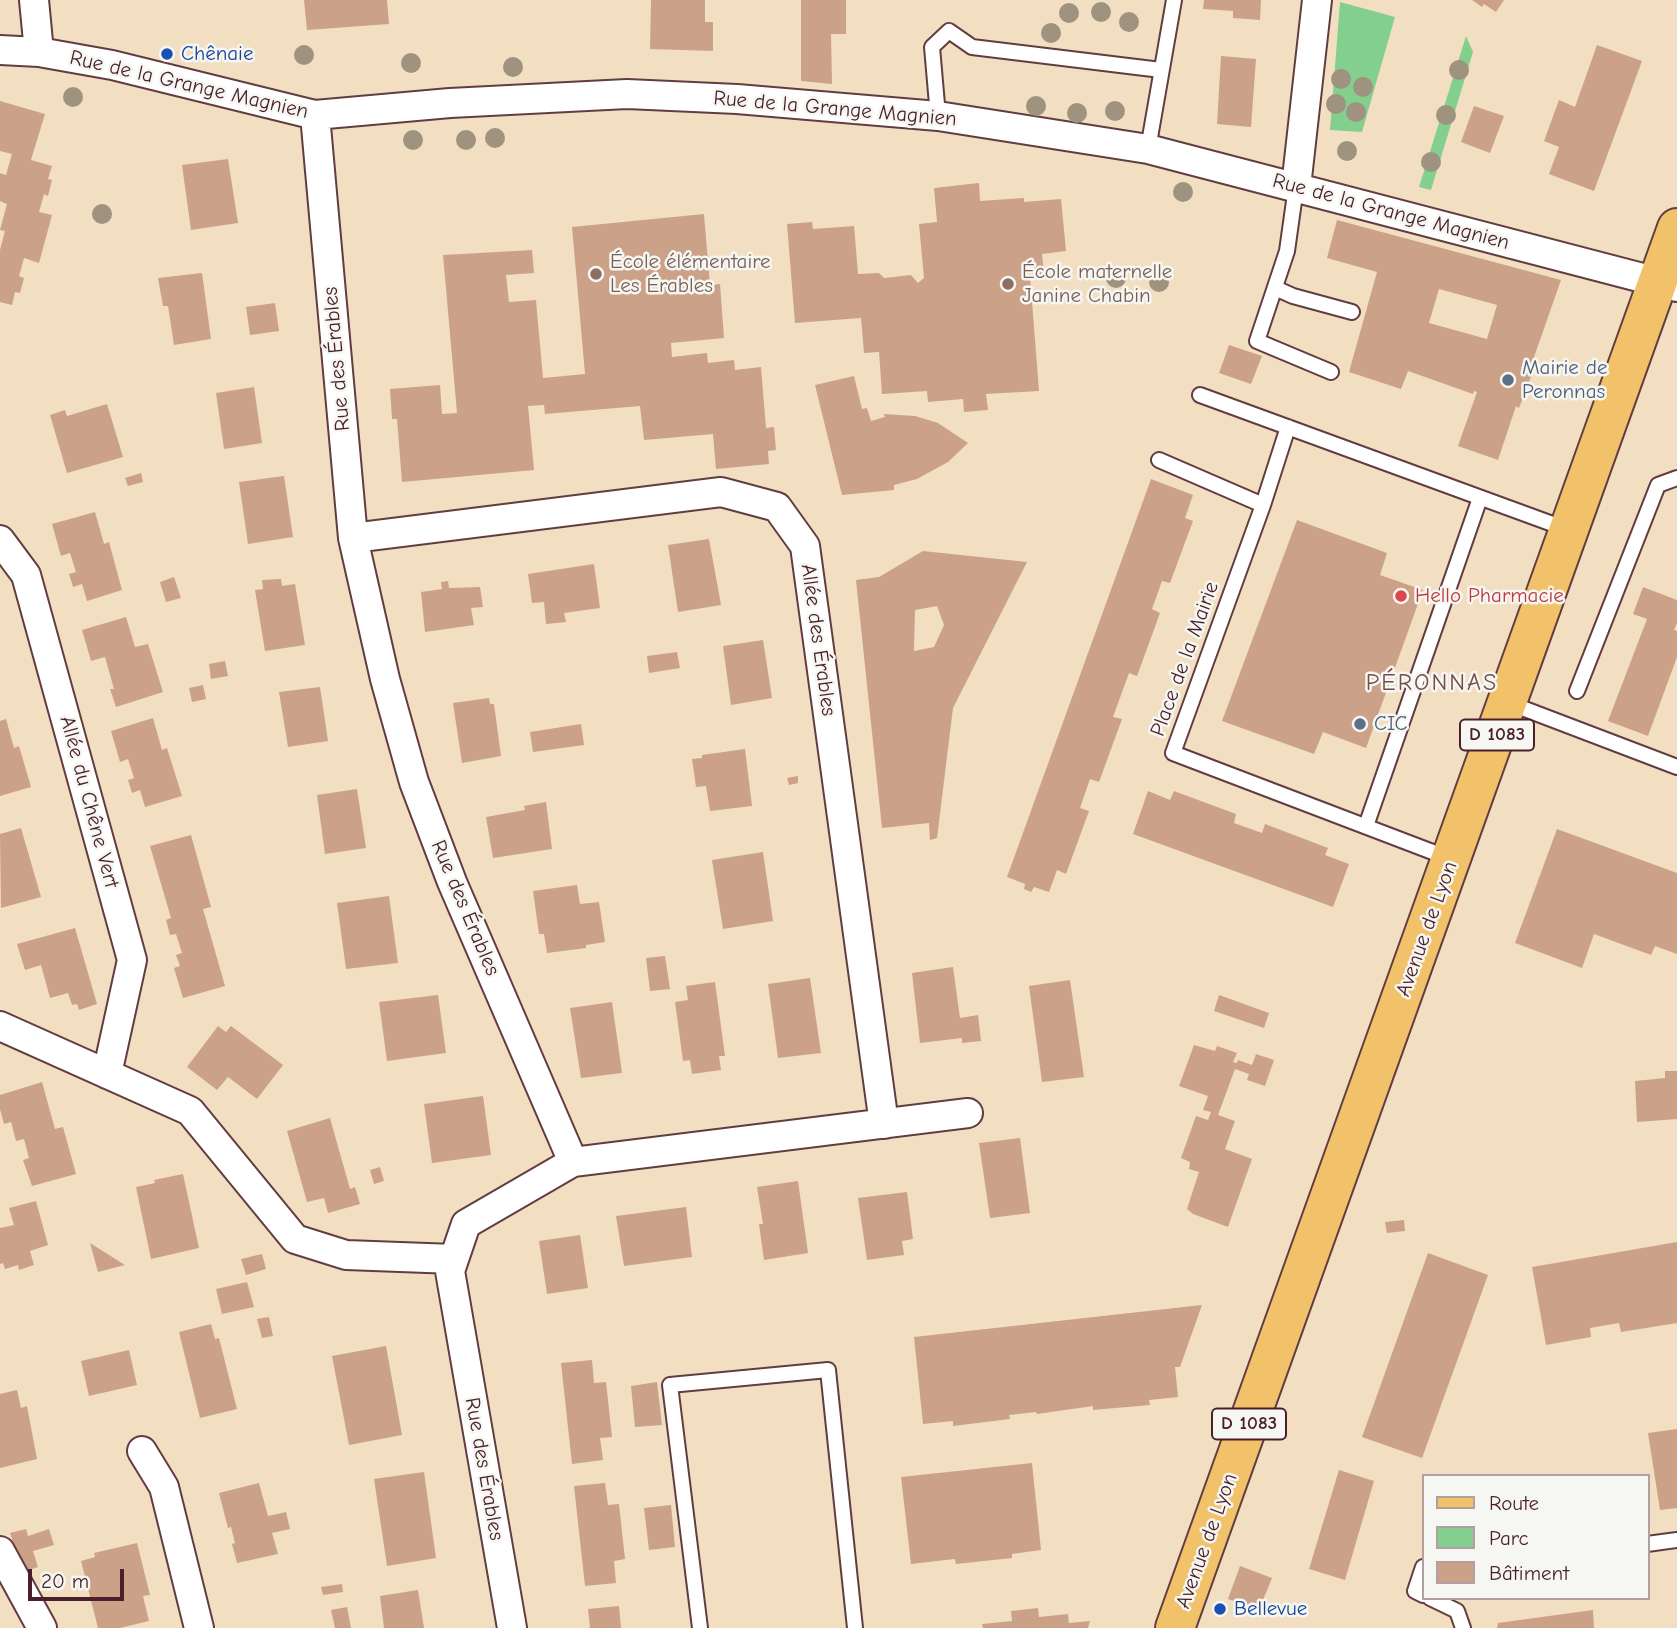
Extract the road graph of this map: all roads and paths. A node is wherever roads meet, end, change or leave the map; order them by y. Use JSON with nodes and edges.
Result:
{"nodes":[{"id":1,"x":34,"y":0,"type":"edge"},
{"id":2,"x":1174,"y":0,"type":"edge"},
{"id":3,"x":1317,"y":0,"type":"edge"},
{"id":4,"x":0,"y":50,"type":"edge"},
{"id":5,"x":38,"y":52,"type":"junction"},
{"id":6,"x":1161,"y":70,"type":"junction"},
{"id":7,"x":315,"y":115,"type":"junction"},
{"id":8,"x":938,"y":116,"type":"junction"},
{"id":9,"x":1148,"y":149,"type":"junction"},
{"id":10,"x":1296,"y":187,"type":"junction"},
{"id":11,"x":1677,"y":228,"type":"edge"},
{"id":12,"x":1668,"y":285,"type":"edge"},
{"id":13,"x":1275,"y":288,"type":"junction"},
{"id":14,"x":1352,"y":312,"type":"dead end"},
{"id":15,"x":1331,"y":372,"type":"dead end"},
{"id":16,"x":1199,"y":395,"type":"dead end"},
{"id":17,"x":1288,"y":427,"type":"junction"},
{"id":18,"x":1160,"y":460,"type":"dead end"},
{"id":19,"x":1677,"y":478,"type":"edge"},
{"id":20,"x":1480,"y":498,"type":"junction"},
{"id":21,"x":1263,"y":505,"type":"junction"},
{"id":22,"x":1570,"y":530,"type":"junction"},
{"id":23,"x":354,"y":538,"type":"junction"},
{"id":24,"x":0,"y":540,"type":"edge"},
{"id":25,"x":1577,"y":691,"type":"dead end"},
{"id":26,"x":1509,"y":703,"type":"junction"},
{"id":27,"x":1677,"y":767,"type":"edge"},
{"id":28,"x":1366,"y":826,"type":"junction"},
{"id":29,"x":1452,"y":859,"type":"junction"},
{"id":30,"x":0,"y":1026,"type":"edge"},
{"id":31,"x":107,"y":1074,"type":"junction"},
{"id":32,"x":968,"y":1113,"type":"dead end"},
{"id":33,"x":884,"y":1124,"type":"junction"},
{"id":34,"x":573,"y":1162,"type":"junction"},
{"id":35,"x":454,"y":1259,"type":"junction"},
{"id":36,"x":142,"y":1451,"type":"dead end"},
{"id":37,"x":1677,"y":1540,"type":"edge"},
{"id":38,"x":1649,"y":1544,"type":"edge"},
{"id":39,"x":0,"y":1551,"type":"edge"},
{"id":40,"x":1422,"y":1570,"type":"edge"},
{"id":41,"x":1422,"y":1594,"type":"edge"},
{"id":42,"x":1434,"y":1600,"type":"edge"},
{"id":43,"x":42,"y":1628,"type":"edge"},
{"id":44,"x":199,"y":1628,"type":"edge"},
{"id":45,"x":512,"y":1628,"type":"edge"},
{"id":46,"x":700,"y":1628,"type":"edge"},
{"id":47,"x":855,"y":1628,"type":"edge"},
{"id":48,"x":1175,"y":1628,"type":"edge"},
{"id":49,"x":1463,"y":1628,"type":"edge"}],
"edges":[{"from":1,"to":5,"type":"street"},
{"from":2,"to":6,"type":"lane"},
{"from":3,"to":10,"type":"street"},
{"from":4,"to":5,"type":"street","name":"Rue de la Grange Magnien"},
{"from":5,"to":7,"type":"street","name":"Rue de la Grange Magnien"},
{"from":6,"to":8,"type":"lane"},
{"from":6,"to":9,"type":"lane"},
{"from":7,"to":8,"type":"street","name":"Rue de la Grange Magnien"},
{"from":7,"to":23,"type":"street","name":"Rue des Érables"},
{"from":8,"to":9,"type":"street","name":"Rue de la Grange Magnien"},
{"from":9,"to":10,"type":"street","name":"Rue de la Grange Magnien"},
{"from":10,"to":12,"type":"street","name":"Rue de la Grange Magnien"},
{"from":10,"to":13,"type":"lane"},
{"from":11,"to":12,"type":"main road","name":"Avenue de Lyon","number":"D 1083"},
{"from":12,"to":22,"type":"main road","name":"Avenue de Lyon","number":"D 1083"},
{"from":13,"to":14,"type":"lane"},
{"from":13,"to":15,"type":"lane"},
{"from":16,"to":17,"type":"lane"},
{"from":17,"to":20,"type":"lane"},
{"from":17,"to":21,"type":"lane","name":"Place de la Mairie"},
{"from":18,"to":21,"type":"lane"},
{"from":19,"to":25,"type":"lane"},
{"from":20,"to":22,"type":"lane"},
{"from":20,"to":28,"type":"lane"},
{"from":21,"to":28,"type":"lane","name":"Place de la Mairie"},
{"from":22,"to":26,"type":"main road","name":"Avenue de Lyon","number":"D 1083"},
{"from":23,"to":33,"type":"street","name":"Allée des Érables"},
{"from":23,"to":34,"type":"street","name":"Rue des Érables"},
{"from":24,"to":31,"type":"street","name":"Allée du Chêne Vert"},
{"from":26,"to":27,"type":"lane"},
{"from":26,"to":29,"type":"main road","name":"Avenue de Lyon","number":"D 1083"},
{"from":28,"to":29,"type":"lane","name":"Place de la Mairie"},
{"from":29,"to":48,"type":"main road","name":"Avenue de Lyon","number":"D 1083"},
{"from":30,"to":31,"type":"street"},
{"from":31,"to":35,"type":"street"},
{"from":32,"to":33,"type":"street"},
{"from":33,"to":34,"type":"street"},
{"from":34,"to":35,"type":"street","name":"Rue des Érables"},
{"from":35,"to":45,"type":"street","name":"Rue des Érables"},
{"from":36,"to":44,"type":"street"},
{"from":37,"to":38,"type":"lane"},
{"from":39,"to":43,"type":"street"},
{"from":40,"to":41,"type":"lane"},
{"from":42,"to":49,"type":"lane"},
{"from":46,"to":47,"type":"lane"}]}
